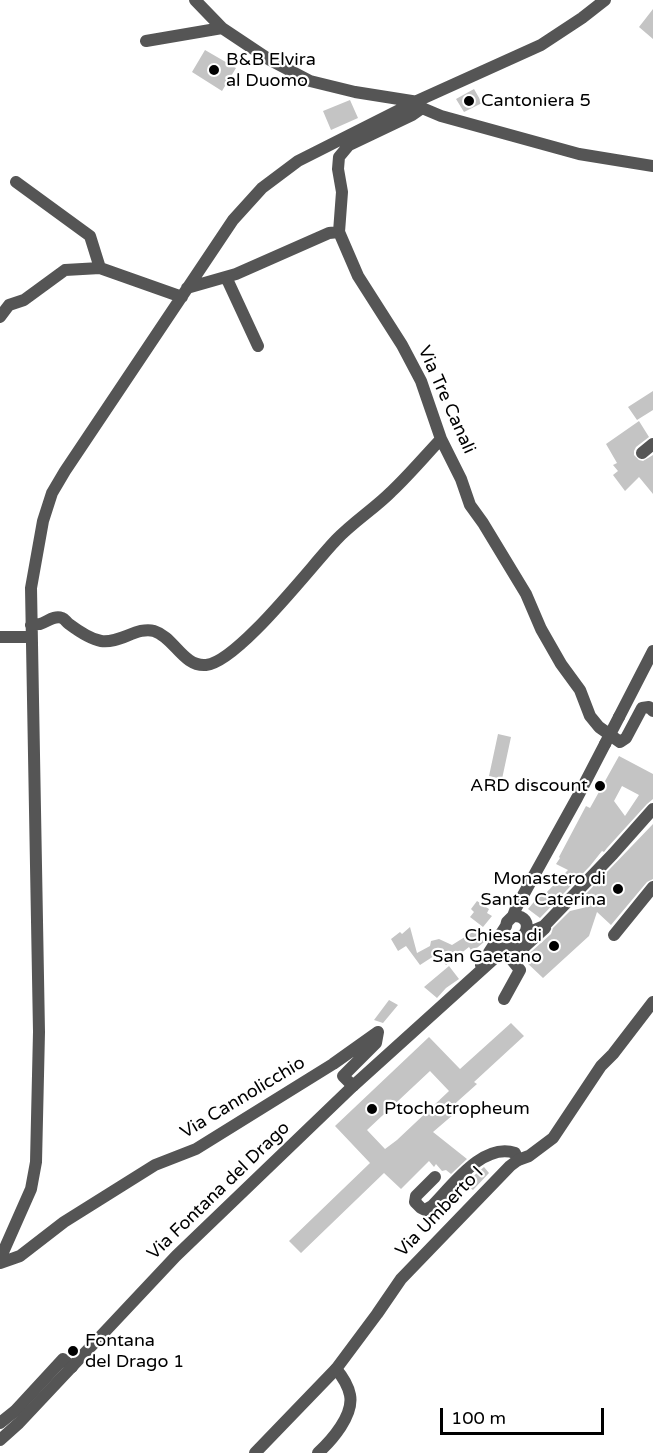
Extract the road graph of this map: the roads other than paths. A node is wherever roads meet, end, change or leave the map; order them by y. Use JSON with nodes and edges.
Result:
{"nodes":[{"id":1,"x":195,"y":0,"type":"edge"},
{"id":2,"x":605,"y":0,"type":"edge"},
{"id":3,"x":222,"y":28,"type":"junction"},
{"id":4,"x":146,"y":41,"type":"dead end"},
{"id":5,"x":419,"y":105,"type":"junction"},
{"id":6,"x":653,"y":166,"type":"edge"},
{"id":7,"x":16,"y":182,"type":"dead end"},
{"id":8,"x":339,"y":232,"type":"junction"},
{"id":9,"x":100,"y":268,"type":"junction"},
{"id":10,"x":226,"y":277,"type":"junction"},
{"id":11,"x":184,"y":292,"type":"junction"},
{"id":12,"x":0,"y":317,"type":"edge"},
{"id":13,"x":258,"y":346,"type":"dead end"},
{"id":14,"x":441,"y":439,"type":"junction"},
{"id":15,"x":653,"y":444,"type":"edge"},
{"id":16,"x":642,"y":453,"type":"dead end"},
{"id":17,"x":31,"y":631,"type":"junction"},
{"id":18,"x":0,"y":637,"type":"edge"},
{"id":19,"x":653,"y":651,"type":"edge"},
{"id":20,"x":653,"y":711,"type":"edge"},
{"id":21,"x":608,"y":740,"type":"junction"},
{"id":22,"x":653,"y":809,"type":"edge"},
{"id":23,"x":653,"y":888,"type":"edge"},
{"id":24,"x":510,"y":921,"type":"junction"},
{"id":25,"x":544,"y":926,"type":"junction"},
{"id":26,"x":522,"y":935,"type":"junction"},
{"id":27,"x":614,"y":935,"type":"dead end"},
{"id":28,"x":472,"y":979,"type":"junction"},
{"id":29,"x":504,"y":999,"type":"dead end"},
{"id":30,"x":653,"y":1002,"type":"edge"},
{"id":31,"x":352,"y":1086,"type":"junction"},
{"id":32,"x":518,"y":1160,"type":"junction"},
{"id":33,"x":435,"y":1177,"type":"dead end"},
{"id":34,"x":0,"y":1259,"type":"edge"},
{"id":35,"x":0,"y":1263,"type":"edge"},
{"id":36,"x":72,"y":1367,"type":"junction"},
{"id":37,"x":336,"y":1369,"type":"junction"},
{"id":38,"x":0,"y":1423,"type":"edge"},
{"id":39,"x":0,"y":1440,"type":"edge"},
{"id":40,"x":255,"y":1453,"type":"edge"},
{"id":41,"x":318,"y":1453,"type":"edge"}],
"edges":[{"from":1,"to":3,"type":"street"},
{"from":2,"to":5,"type":"street"},
{"from":3,"to":4,"type":"street"},
{"from":3,"to":5,"type":"street"},
{"from":5,"to":6,"type":"street"},
{"from":5,"to":8,"type":"street","name":"Via Tre Canali"},
{"from":5,"to":11,"type":"street"},
{"from":7,"to":9,"type":"street"},
{"from":8,"to":10,"type":"street"},
{"from":8,"to":14,"type":"street","name":"Via Tre Canali"},
{"from":9,"to":11,"type":"street"},
{"from":9,"to":12,"type":"street"},
{"from":10,"to":11,"type":"street"},
{"from":10,"to":13,"type":"street"},
{"from":11,"to":17,"type":"street"},
{"from":14,"to":17,"type":"street"},
{"from":14,"to":21,"type":"street","name":"Via Tre Canali"},
{"from":15,"to":16,"type":"street"},
{"from":17,"to":18,"type":"street"},
{"from":17,"to":34,"type":"street"},
{"from":19,"to":21,"type":"street","name":"Via Fontana del Drago","bridge":true},
{"from":20,"to":21,"type":"street"},
{"from":21,"to":24,"type":"street","name":"Via Fontana del Drago"},
{"from":22,"to":25,"type":"street"},
{"from":23,"to":27,"type":"street"},
{"from":24,"to":26,"type":"street"},
{"from":24,"to":26,"type":"street"},
{"from":24,"to":28,"type":"street","name":"Via Fontana del Drago"},
{"from":25,"to":26,"type":"street"},
{"from":25,"to":29,"type":"street"},
{"from":26,"to":28,"type":"street","name":"Via Fontana del Drago"},
{"from":28,"to":31,"type":"street","name":"Via Fontana del Drago"},
{"from":30,"to":32,"type":"street","name":"Via Umberto I"},
{"from":31,"to":35,"type":"street","name":"Via Cannolicchio"},
{"from":31,"to":36,"type":"street","name":"Via Fontana del Drago"},
{"from":32,"to":33,"type":"street"},
{"from":32,"to":37,"type":"street","name":"Via Umberto I"},
{"from":36,"to":38,"type":"street"},
{"from":36,"to":39,"type":"street","name":"Via Fontana del Drago"},
{"from":37,"to":40,"type":"street","name":"Via Umberto I"},
{"from":37,"to":41,"type":"street"}]}
